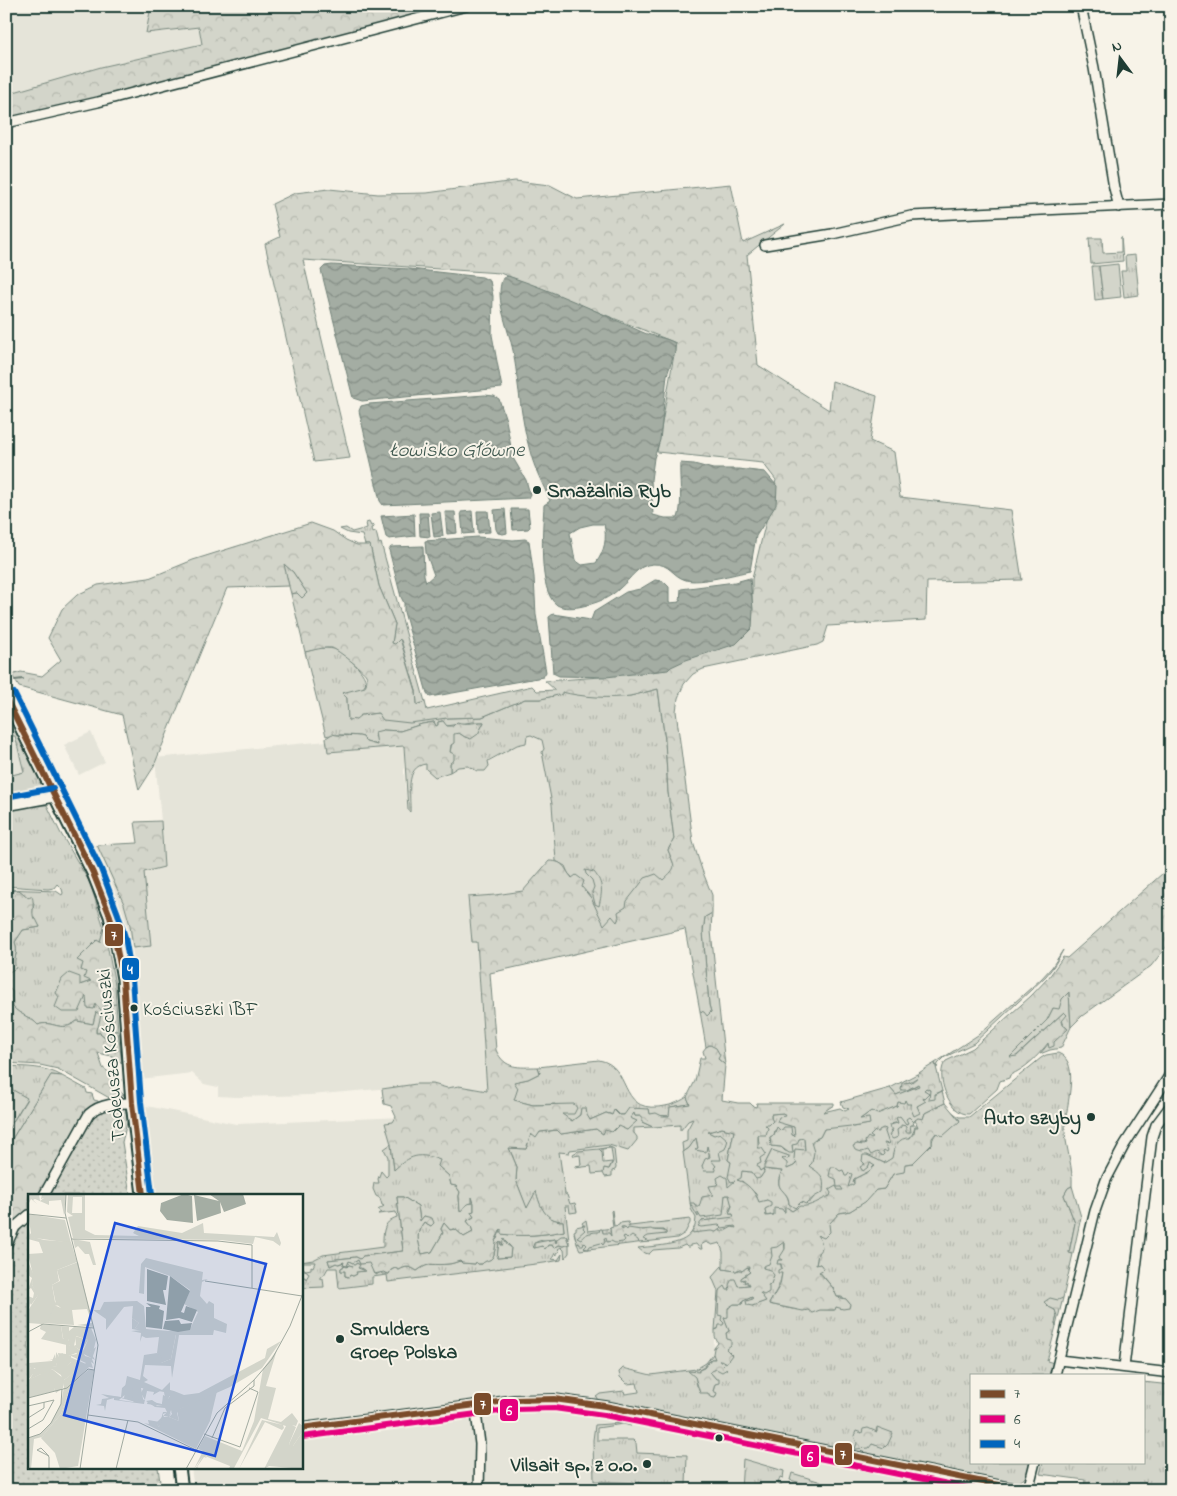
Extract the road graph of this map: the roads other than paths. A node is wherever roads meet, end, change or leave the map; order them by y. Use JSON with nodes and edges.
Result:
{"nodes":[{"id":1,"x":466,"y":6,"type":"edge"},
{"id":2,"x":1082,"y":6,"type":"edge"},
{"id":3,"x":6,"y":123,"type":"edge"},
{"id":4,"x":1171,"y":204,"type":"edge"},
{"id":5,"x":1119,"y":207,"type":"junction"},
{"id":6,"x":765,"y":245,"type":"dead end"},
{"id":7,"x":6,"y":697,"type":"edge"},
{"id":8,"x":55,"y":797,"type":"junction"},
{"id":9,"x":6,"y":806,"type":"edge"},
{"id":10,"x":1171,"y":1073,"type":"edge"},
{"id":11,"x":132,"y":1103,"type":"junction"},
{"id":12,"x":1171,"y":1104,"type":"edge"},
{"id":13,"x":45,"y":1194,"type":"edge"},
{"id":14,"x":144,"y":1194,"type":"edge"},
{"id":15,"x":28,"y":1216,"type":"edge"},
{"id":16,"x":6,"y":1246,"type":"edge"},
{"id":17,"x":1059,"y":1360,"type":"junction"},
{"id":18,"x":1124,"y":1368,"type":"junction"},
{"id":19,"x":1171,"y":1373,"type":"edge"},
{"id":20,"x":1055,"y":1374,"type":"edge"},
{"id":21,"x":475,"y":1405,"type":"junction"},
{"id":22,"x":302,"y":1428,"type":"edge"},
{"id":23,"x":1034,"y":1464,"type":"edge"},
{"id":24,"x":179,"y":1468,"type":"edge"},
{"id":25,"x":182,"y":1490,"type":"edge"},
{"id":26,"x":479,"y":1490,"type":"edge"},
{"id":27,"x":1024,"y":1490,"type":"edge"},
{"id":28,"x":1028,"y":1490,"type":"edge"}],
"edges":[{"from":1,"to":3,"type":"street"},
{"from":2,"to":5,"type":"street"},
{"from":4,"to":5,"type":"street"},
{"from":5,"to":6,"type":"street"},
{"from":7,"to":8,"type":"main road","name":"Tadeusza Kościuszki"},
{"from":8,"to":9,"type":"street"},
{"from":8,"to":11,"type":"main road","name":"Tadeusza Kościuszki"},
{"from":10,"to":17,"type":"street"},
{"from":11,"to":13,"type":"street"},
{"from":11,"to":14,"type":"main road","name":"Tadeusza Kościuszki"},
{"from":12,"to":18,"type":"street"},
{"from":15,"to":16,"type":"street"},
{"from":17,"to":18,"type":"street"},
{"from":17,"to":20,"type":"street"},
{"from":18,"to":19,"type":"street"},
{"from":21,"to":22,"type":"street"},
{"from":21,"to":26,"type":"street"},
{"from":21,"to":27,"type":"street"},
{"from":23,"to":28,"type":"street"},
{"from":24,"to":25,"type":"main road"}]}
